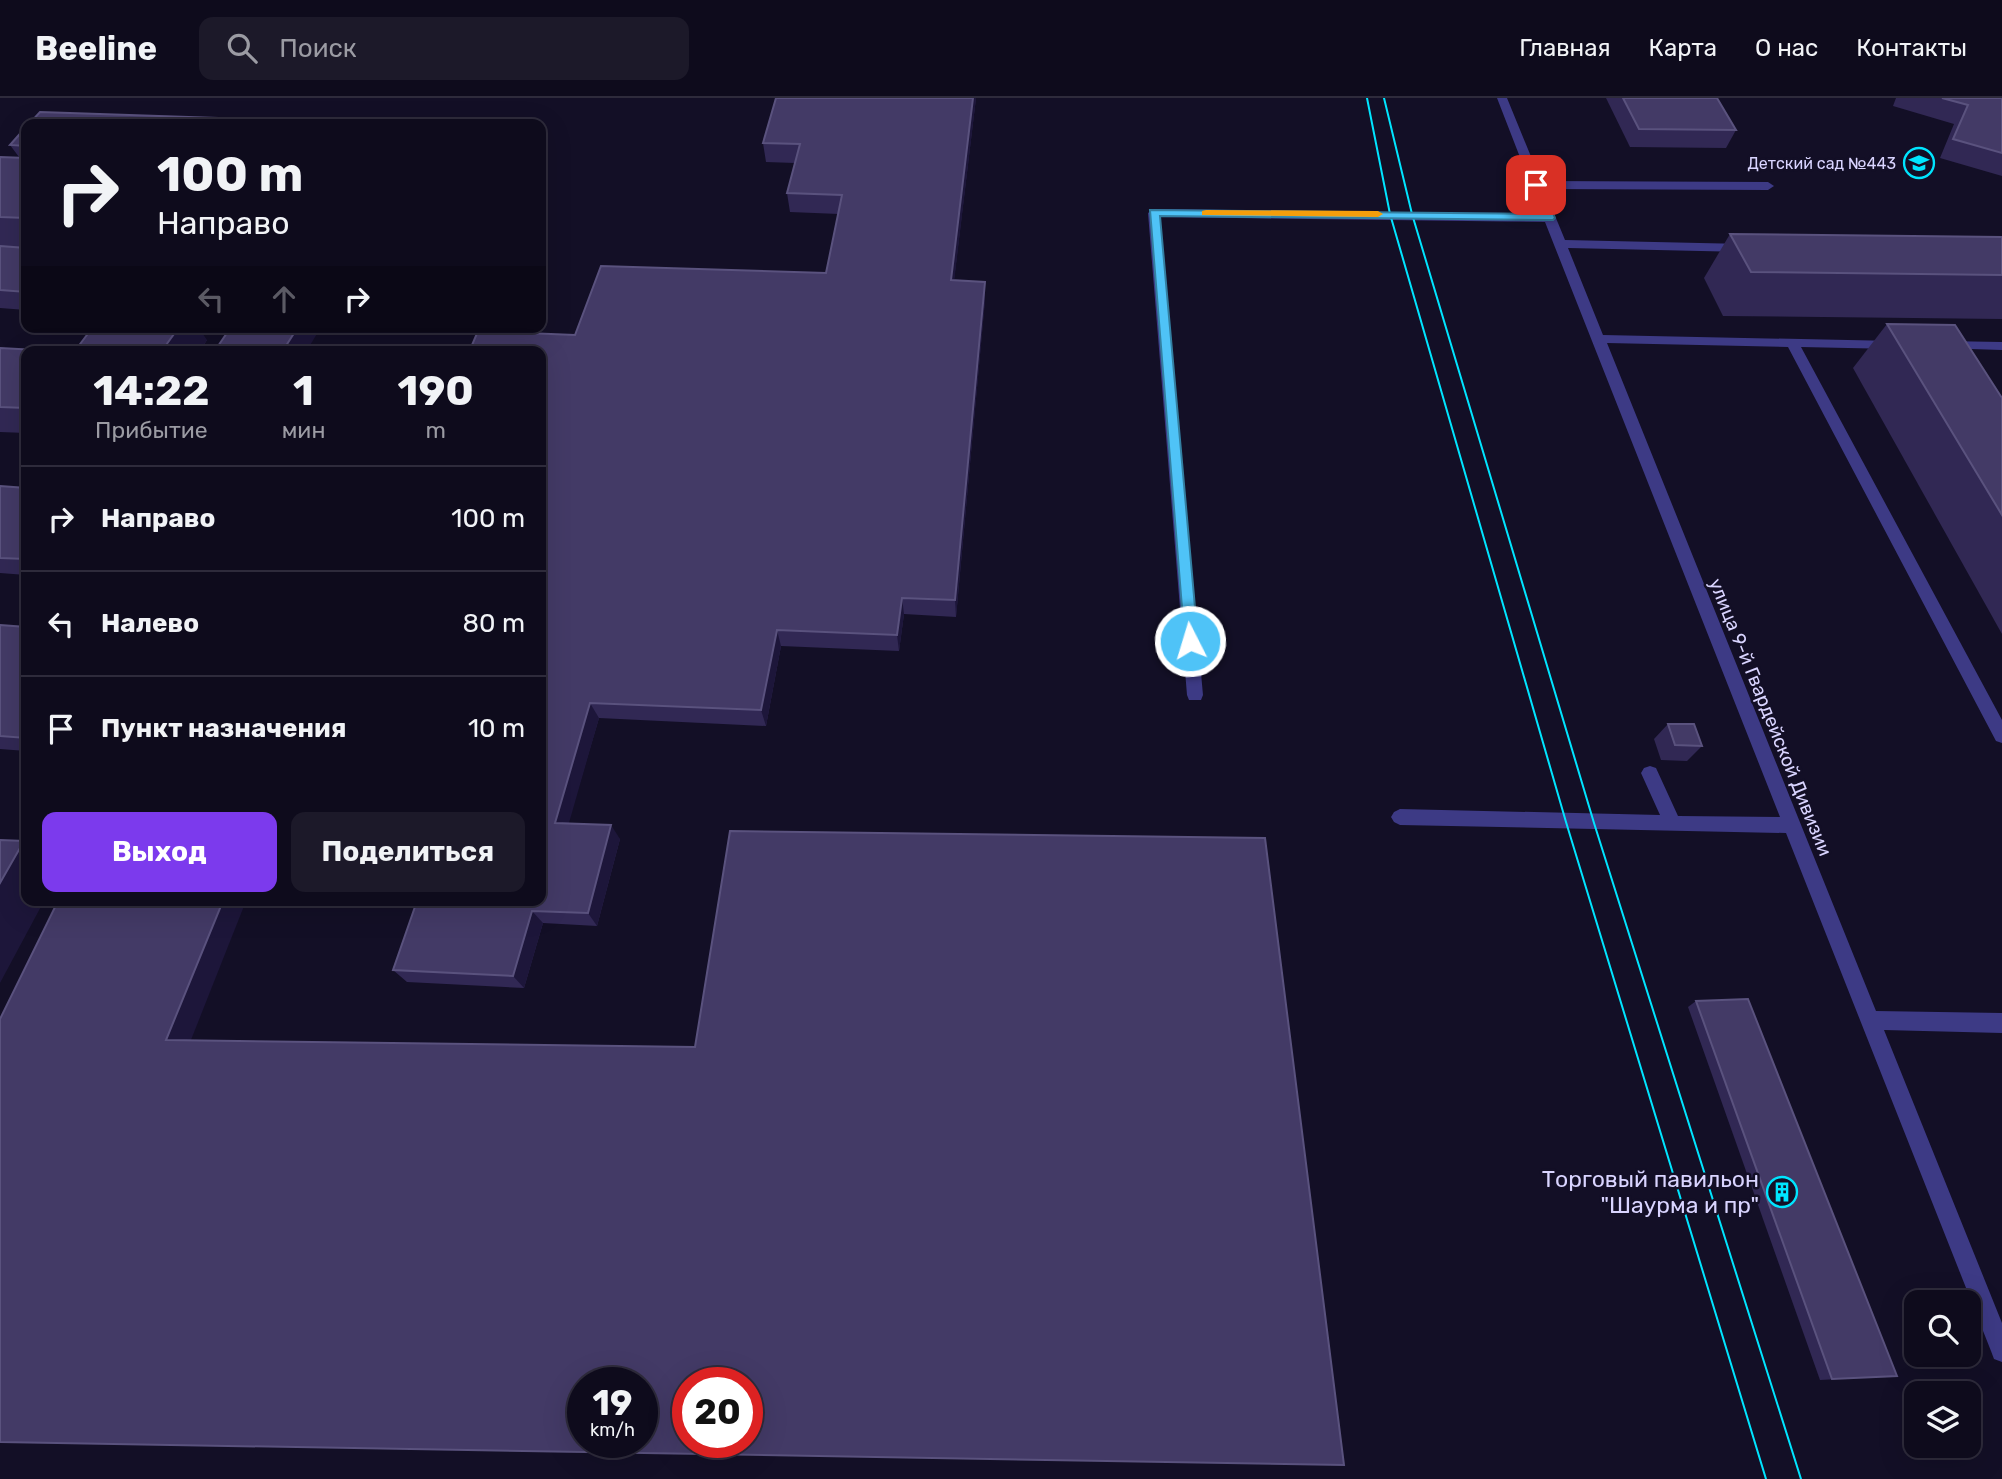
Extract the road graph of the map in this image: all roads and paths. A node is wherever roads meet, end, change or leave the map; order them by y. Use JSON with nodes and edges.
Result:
{"nodes":[{"id":1,"x":1502,"y":98,"type":"edge"},
{"id":2,"x":1536,"y":185,"type":"junction"},
{"id":3,"x":1768,"y":186,"type":"dead end"},
{"id":4,"x":1549,"y":218,"type":"junction"},
{"id":5,"x":1560,"y":243,"type":"junction"},
{"id":6,"x":1753,"y":248,"type":"edge"},
{"id":7,"x":1598,"y":339,"type":"junction"},
{"id":8,"x":1792,"y":343,"type":"junction"},
{"id":9,"x":1904,"y":345,"type":"edge"},
{"id":10,"x":1932,"y":345,"type":"edge"},
{"id":11,"x":2002,"y":346,"type":"edge"},
{"id":12,"x":1195,"y":695,"type":"dead end"},
{"id":13,"x":2002,"y":736,"type":"edge"},
{"id":14,"x":1650,"y":773,"type":"dead end"},
{"id":15,"x":1400,"y":817,"type":"dead end"},
{"id":16,"x":1673,"y":824,"type":"junction"},
{"id":17,"x":1792,"y":825,"type":"junction"},
{"id":18,"x":1870,"y":1020,"type":"junction"},
{"id":19,"x":2002,"y":1023,"type":"edge"},
{"id":20,"x":1996,"y":1322,"type":"edge"},
{"id":21,"x":2002,"y":1351,"type":"edge"}],
"edges":[{"from":1,"to":2,"type":"street","name":"улица 9-й Гвардейской Дивизии"},
{"from":2,"to":3,"type":"street"},
{"from":2,"to":4,"type":"street","name":"улица 9-й Гвардейской Дивизии"},
{"from":4,"to":5,"type":"street","name":"улица 9-й Гвардейской Дивизии"},
{"from":4,"to":12,"type":"street"},
{"from":5,"to":6,"type":"street"},
{"from":5,"to":7,"type":"street","name":"улица 9-й Гвардейской Дивизии"},
{"from":7,"to":8,"type":"street"},
{"from":7,"to":17,"type":"street","name":"улица 9-й Гвардейской Дивизии"},
{"from":8,"to":9,"type":"street"},
{"from":8,"to":13,"type":"street"},
{"from":10,"to":11,"type":"street"},
{"from":14,"to":16,"type":"street"},
{"from":15,"to":16,"type":"street"},
{"from":16,"to":17,"type":"street"},
{"from":17,"to":18,"type":"street","name":"улица 9-й Гвардейской Дивизии"},
{"from":18,"to":19,"type":"street"},
{"from":18,"to":20,"type":"street","name":"улица 9-й Гвардейской Дивизии"},
{"from":20,"to":21,"type":"street","name":"улица 9-й Гвардейской Дивизии"}]}
